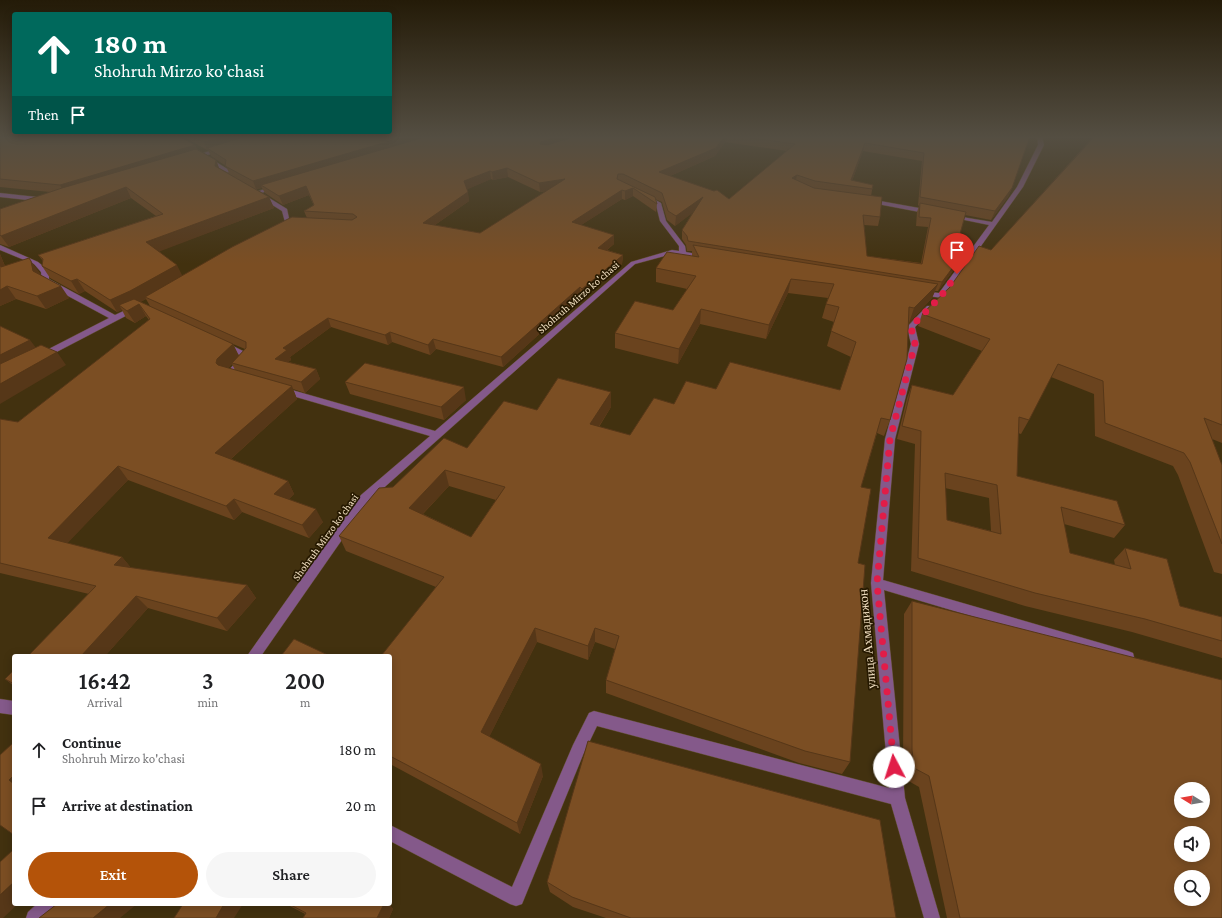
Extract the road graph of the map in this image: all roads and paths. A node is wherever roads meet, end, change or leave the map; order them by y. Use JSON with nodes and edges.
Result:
{"nodes":[{"id":1,"x":230,"y":179,"type":"edge"},
{"id":2,"x":1024,"y":179,"type":"edge"},
{"id":3,"x":236,"y":183,"type":"edge"},
{"id":4,"x":286,"y":184,"type":"edge"},
{"id":5,"x":249,"y":191,"type":"edge"},
{"id":6,"x":256,"y":193,"type":"junction"},
{"id":7,"x":642,"y":194,"type":"edge"},
{"id":8,"x":0,"y":195,"type":"edge"},
{"id":9,"x":864,"y":200,"type":"edge"},
{"id":10,"x":35,"y":205,"type":"edge"},
{"id":11,"x":939,"y":213,"type":"edge"},
{"id":12,"x":946,"y":215,"type":"edge"},
{"id":13,"x":288,"y":223,"type":"edge"},
{"id":14,"x":993,"y":224,"type":"junction"},
{"id":15,"x":0,"y":247,"type":"edge"},
{"id":16,"x":683,"y":254,"type":"junction"},
{"id":17,"x":716,"y":259,"type":"edge"},
{"id":18,"x":910,"y":291,"type":"edge"},
{"id":19,"x":941,"y":296,"type":"junction"},
{"id":20,"x":141,"y":307,"type":"edge"},
{"id":21,"x":115,"y":318,"type":"junction"},
{"id":22,"x":219,"y":342,"type":"edge"},
{"id":23,"x":34,"y":361,"type":"edge"},
{"id":24,"x":242,"y":379,"type":"edge"},
{"id":25,"x":270,"y":387,"type":"edge"},
{"id":26,"x":438,"y":435,"type":"junction"},
{"id":27,"x":877,"y":583,"type":"junction"},
{"id":28,"x":254,"y":654,"type":"edge"},
{"id":29,"x":1138,"y":660,"type":"edge"},
{"id":30,"x":0,"y":706,"type":"edge"},
{"id":31,"x":12,"y":708,"type":"edge"},
{"id":32,"x":898,"y":798,"type":"junction"},
{"id":33,"x":392,"y":834,"type":"edge"},
{"id":34,"x":48,"y":906,"type":"edge"},
{"id":35,"x":34,"y":918,"type":"edge"},
{"id":36,"x":932,"y":918,"type":"edge"}],
"edges":[{"from":1,"to":3,"type":"street"},
{"from":2,"to":14,"type":"street"},
{"from":4,"to":6,"type":"street"},
{"from":5,"to":6,"type":"street"},
{"from":6,"to":13,"type":"street"},
{"from":7,"to":16,"type":"street"},
{"from":8,"to":10,"type":"street"},
{"from":9,"to":11,"type":"street"},
{"from":12,"to":14,"type":"street"},
{"from":14,"to":19,"type":"street"},
{"from":15,"to":21,"type":"street"},
{"from":16,"to":17,"type":"street","name":"Shohruh Mirzo ko'chasi"},
{"from":16,"to":26,"type":"street","name":"Shohruh Mirzo ko'chasi"},
{"from":18,"to":19,"type":"street"},
{"from":19,"to":27,"type":"street","name":"улица Ахмадижон"},
{"from":20,"to":21,"type":"street"},
{"from":21,"to":23,"type":"street"},
{"from":22,"to":24,"type":"street"},
{"from":25,"to":26,"type":"street"},
{"from":26,"to":28,"type":"street","name":"Shohruh Mirzo ko'chasi"},
{"from":27,"to":29,"type":"street"},
{"from":27,"to":32,"type":"street","name":"улица Ахмадижон"},
{"from":30,"to":31,"type":"street"},
{"from":32,"to":33,"type":"street"},
{"from":32,"to":36,"type":"street","name":"улица Ахмадижон"},
{"from":34,"to":35,"type":"street"}]}
